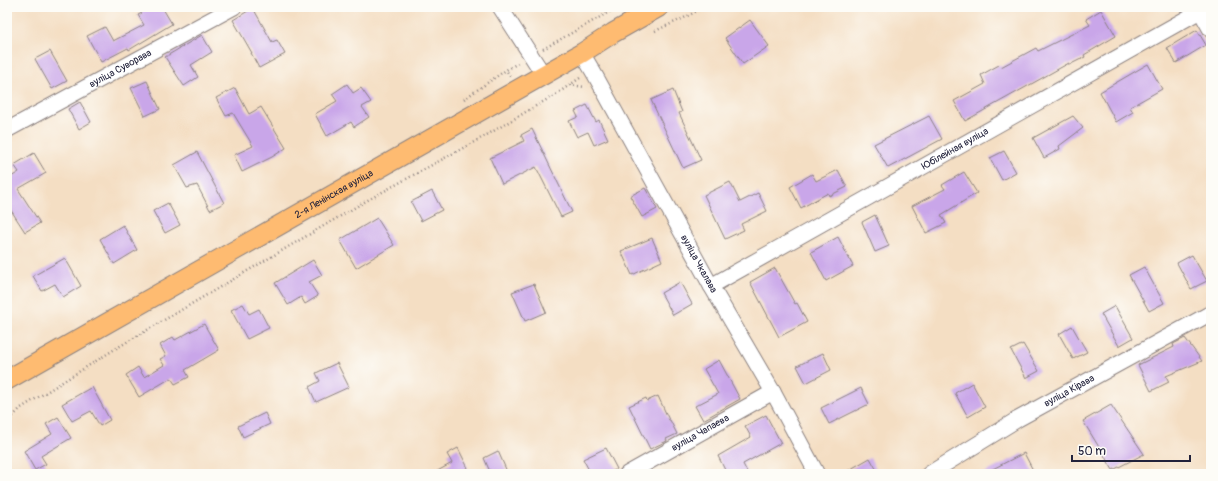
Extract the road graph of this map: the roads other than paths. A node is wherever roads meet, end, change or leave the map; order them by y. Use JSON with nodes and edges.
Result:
{"nodes":[{"id":1,"x":234,"y":7,"type":"edge"},
{"id":2,"x":500,"y":7,"type":"edge"},
{"id":3,"x":659,"y":7,"type":"edge"},
{"id":4,"x":1199,"y":9,"type":"edge"},
{"id":5,"x":1211,"y":30,"type":"edge"},
{"id":6,"x":582,"y":53,"type":"junction"},
{"id":7,"x":543,"y":74,"type":"junction"},
{"id":8,"x":7,"y":130,"type":"edge"},
{"id":9,"x":711,"y":286,"type":"junction"},
{"id":10,"x":1211,"y":313,"type":"edge"},
{"id":11,"x":7,"y":380,"type":"edge"},
{"id":12,"x":773,"y":392,"type":"junction"},
{"id":13,"x":637,"y":472,"type":"edge"},
{"id":14,"x":817,"y":474,"type":"edge"},
{"id":15,"x":929,"y":474,"type":"edge"}],
"edges":[{"from":1,"to":8,"type":"street","name":"вуліца Суворава"},
{"from":2,"to":7,"type":"street"},
{"from":3,"to":6,"type":"main road","name":"2-я Ленінская вуліца"},
{"from":4,"to":5,"type":"street"},
{"from":4,"to":9,"type":"street","name":"Юбілейная вуліца"},
{"from":6,"to":7,"type":"main road","name":"2-я Ленінская вуліца"},
{"from":6,"to":9,"type":"street","name":"вуліца Чкалава"},
{"from":7,"to":11,"type":"main road","name":"2-я Ленінская вуліца"},
{"from":9,"to":12,"type":"street","name":"вуліца Чкалава"},
{"from":10,"to":15,"type":"street","name":"вуліца Кірава"},
{"from":12,"to":13,"type":"street","name":"вуліца Чапаева"},
{"from":12,"to":14,"type":"street","name":"вуліца Чкалава"}]}
